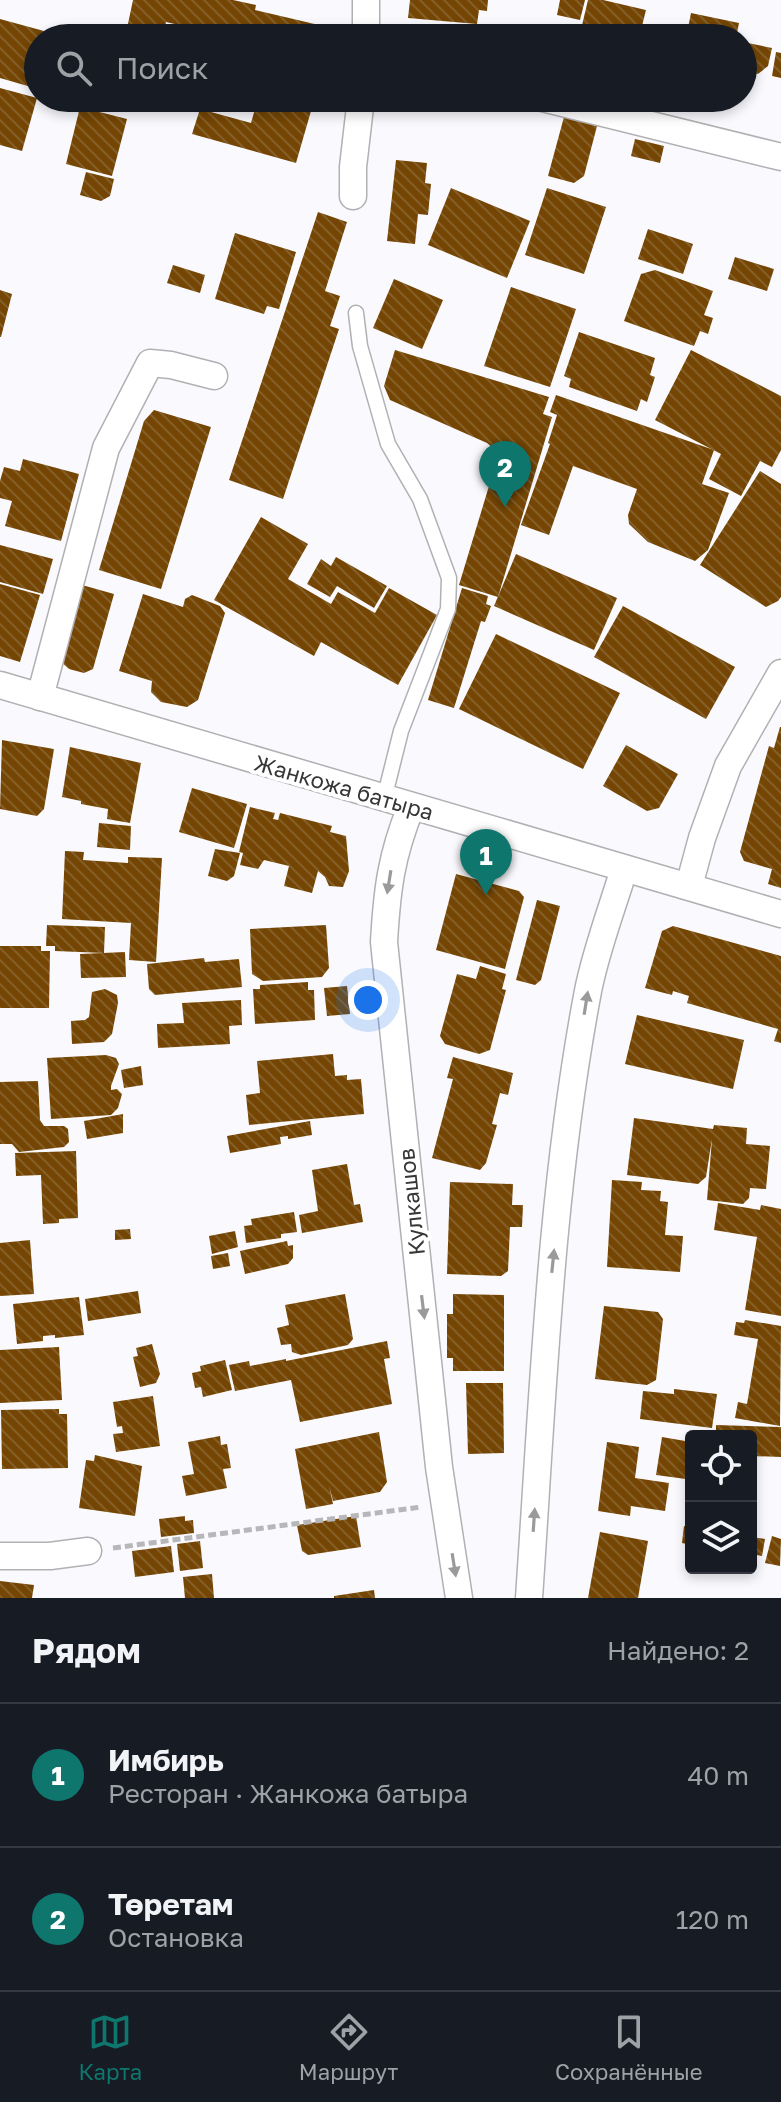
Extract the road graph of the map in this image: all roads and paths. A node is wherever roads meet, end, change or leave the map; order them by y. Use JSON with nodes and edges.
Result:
{"nodes":[{"id":1,"x":366,"y":0,"type":"edge"},
{"id":2,"x":366,"y":24,"type":"edge"},
{"id":3,"x":359,"y":112,"type":"edge"},
{"id":4,"x":599,"y":112,"type":"edge"},
{"id":5,"x":781,"y":157,"type":"edge"},
{"id":6,"x":353,"y":196,"type":"dead end"},
{"id":7,"x":356,"y":313,"type":"dead end"},
{"id":8,"x":214,"y":376,"type":"dead end"},
{"id":9,"x":781,"y":673,"type":"edge"},
{"id":10,"x":0,"y":685,"type":"edge"},
{"id":11,"x":40,"y":697,"type":"junction"},
{"id":12,"x":384,"y":799,"type":"junction"},
{"id":13,"x":411,"y":807,"type":"junction"},
{"id":14,"x":624,"y":869,"type":"junction"},
{"id":15,"x":689,"y":886,"type":"junction"},
{"id":16,"x":781,"y":914,"type":"edge"},
{"id":17,"x":445,"y":1504,"type":"junction"},
{"id":18,"x":88,"y":1551,"type":"joint"},
{"id":19,"x":0,"y":1556,"type":"edge"},
{"id":20,"x":459,"y":1598,"type":"edge"},
{"id":21,"x":529,"y":1598,"type":"edge"}],
"edges":[{"from":1,"to":2,"type":"street"},
{"from":3,"to":6,"type":"street"},
{"from":4,"to":5,"type":"street"},
{"from":7,"to":12,"type":"lane"},
{"from":8,"to":11,"type":"street"},
{"from":9,"to":15,"type":"street"},
{"from":10,"to":11,"type":"street","name":"Жанкожа батыра"},
{"from":11,"to":12,"type":"street","name":"Жанкожа батыра"},
{"from":12,"to":13,"type":"street","name":"Жанкожа батыра"},
{"from":13,"to":14,"type":"street","name":"Жанкожа батыра"},
{"from":13,"to":17,"type":"street","name":"Кулкашов","one_way":true},
{"from":14,"to":15,"type":"street","name":"Жанкожа батыра"},
{"from":21,"to":14,"type":"street","one_way":true},
{"from":15,"to":16,"type":"street","name":"Жанкожа батыра"},
{"from":17,"to":18,"type":"path"},
{"from":17,"to":20,"type":"street","name":"Кулкашов","one_way":true},
{"from":18,"to":19,"type":"street"}]}
